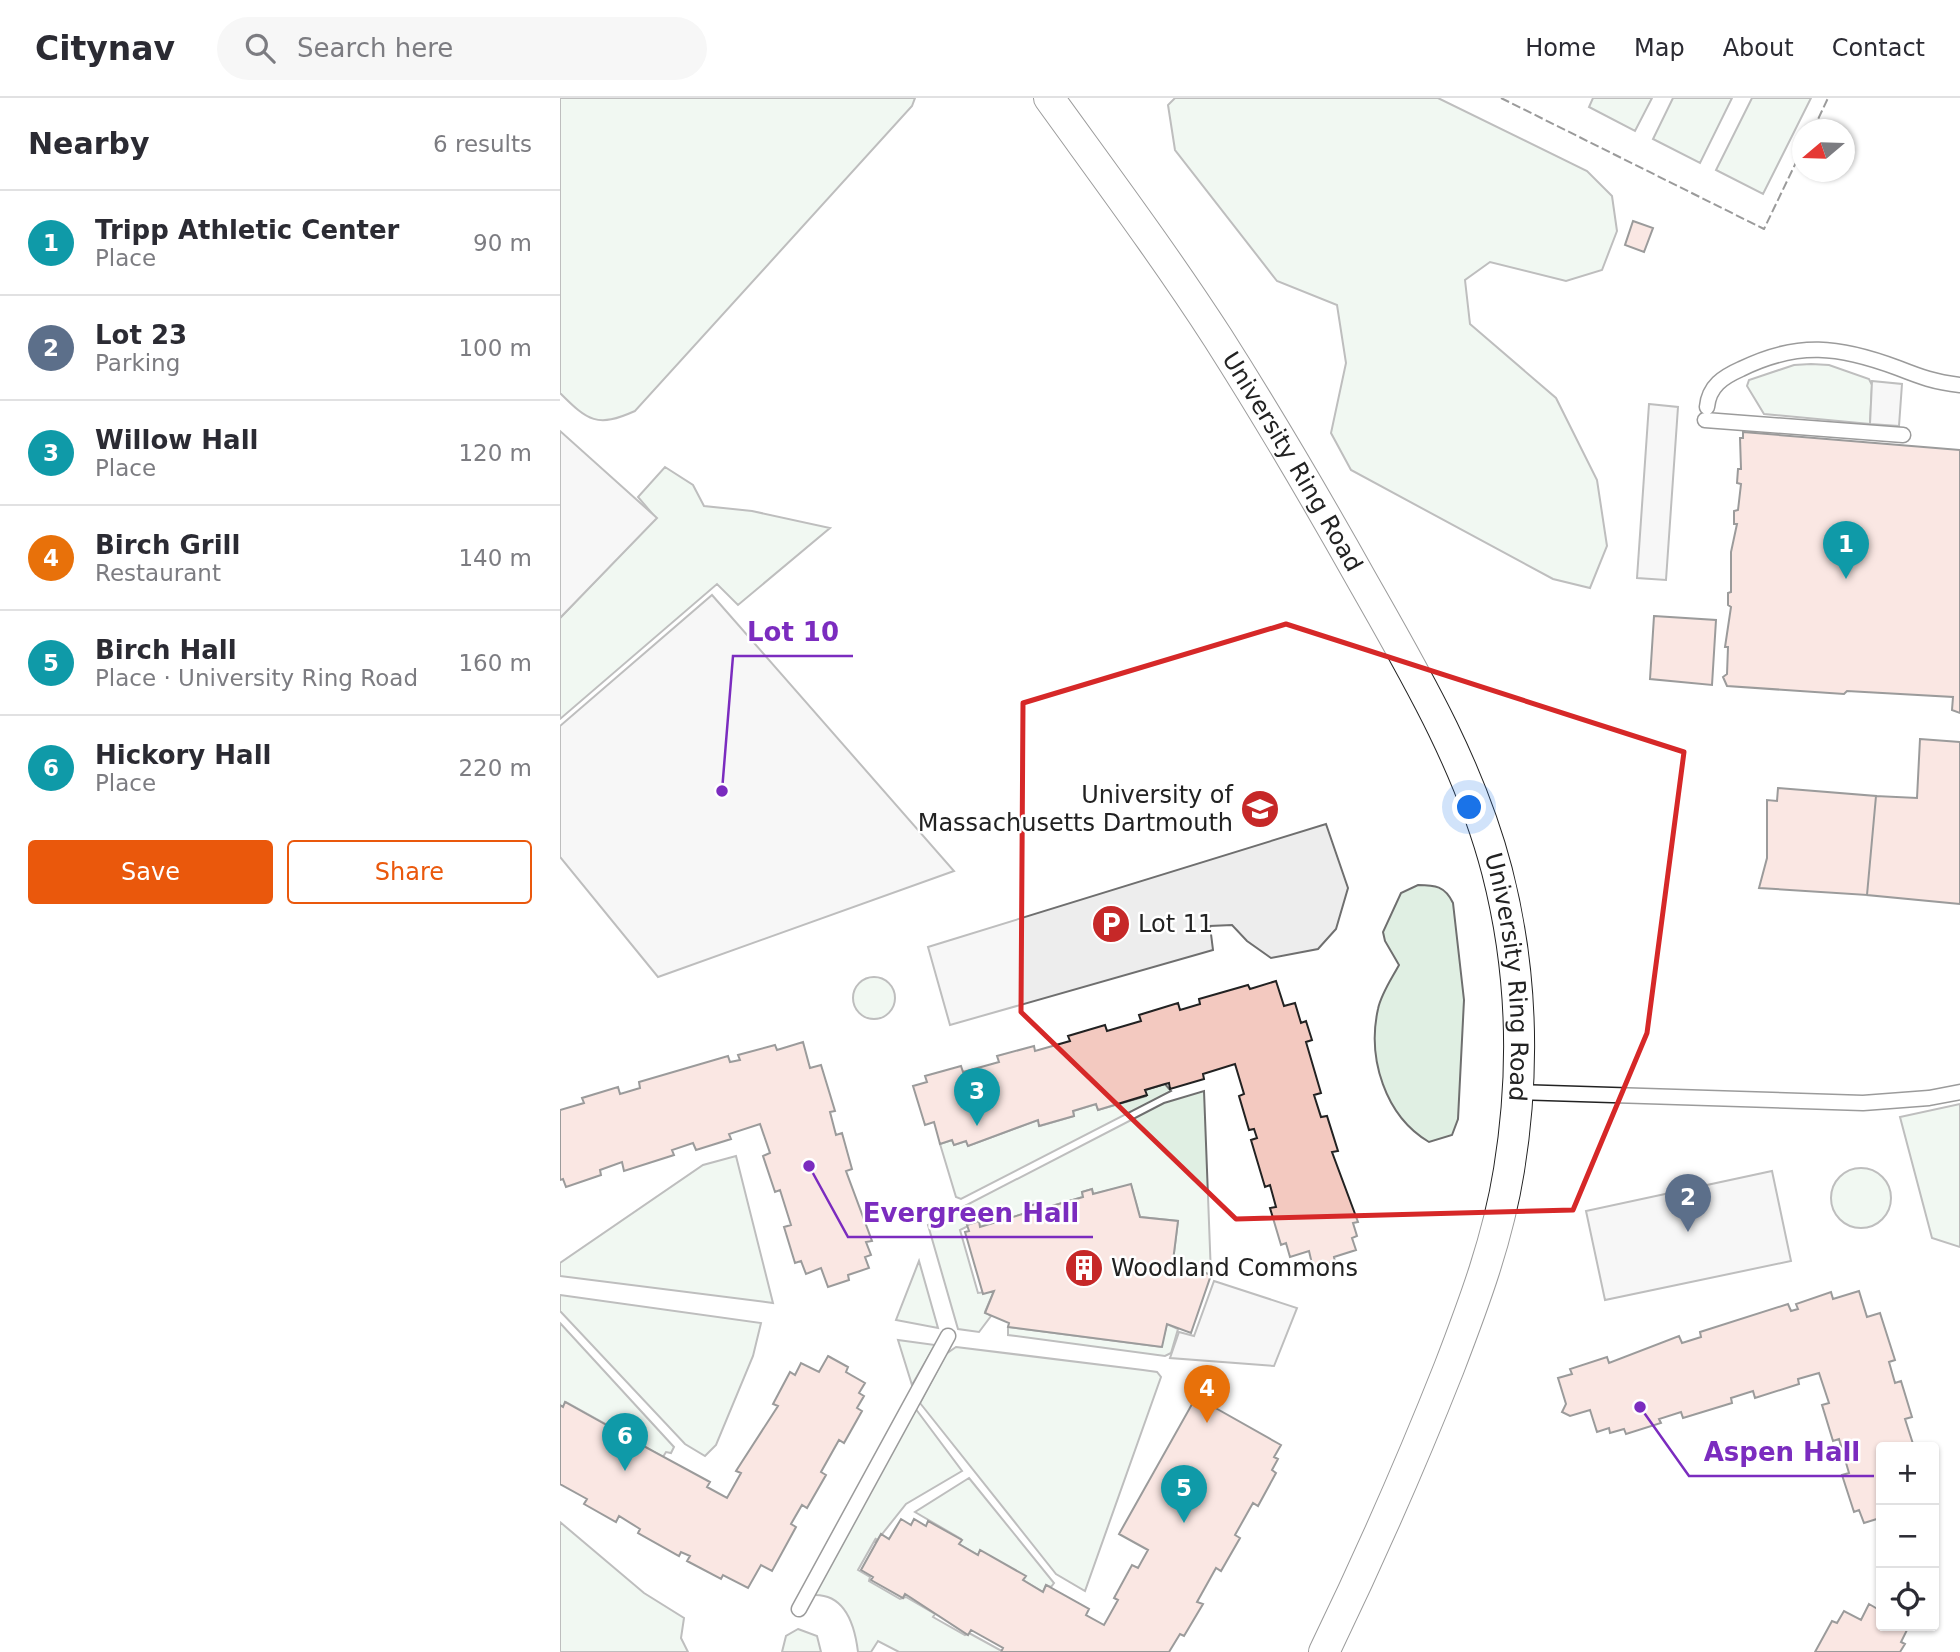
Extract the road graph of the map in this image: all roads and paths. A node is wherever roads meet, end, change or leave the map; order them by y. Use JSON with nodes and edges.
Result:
{"nodes":[{"id":1,"x":1049,"y":98,"type":"edge"},
{"id":2,"x":1960,"y":385,"type":"edge"},
{"id":3,"x":1903,"y":435,"type":"dead end"},
{"id":4,"x":1517,"y":1092,"type":"junction"},
{"id":5,"x":1960,"y":1092,"type":"edge"},
{"id":6,"x":948,"y":1336,"type":"dead end"},
{"id":7,"x":799,"y":1608,"type":"dead end"},
{"id":8,"x":1324,"y":1652,"type":"edge"}],
"edges":[{"from":1,"to":4,"type":"street","name":"University Ring Road"},
{"from":2,"to":3,"type":"lane"},
{"from":4,"to":5,"type":"lane"},
{"from":4,"to":8,"type":"street","name":"University Ring Road"},
{"from":6,"to":7,"type":"lane"}]}
